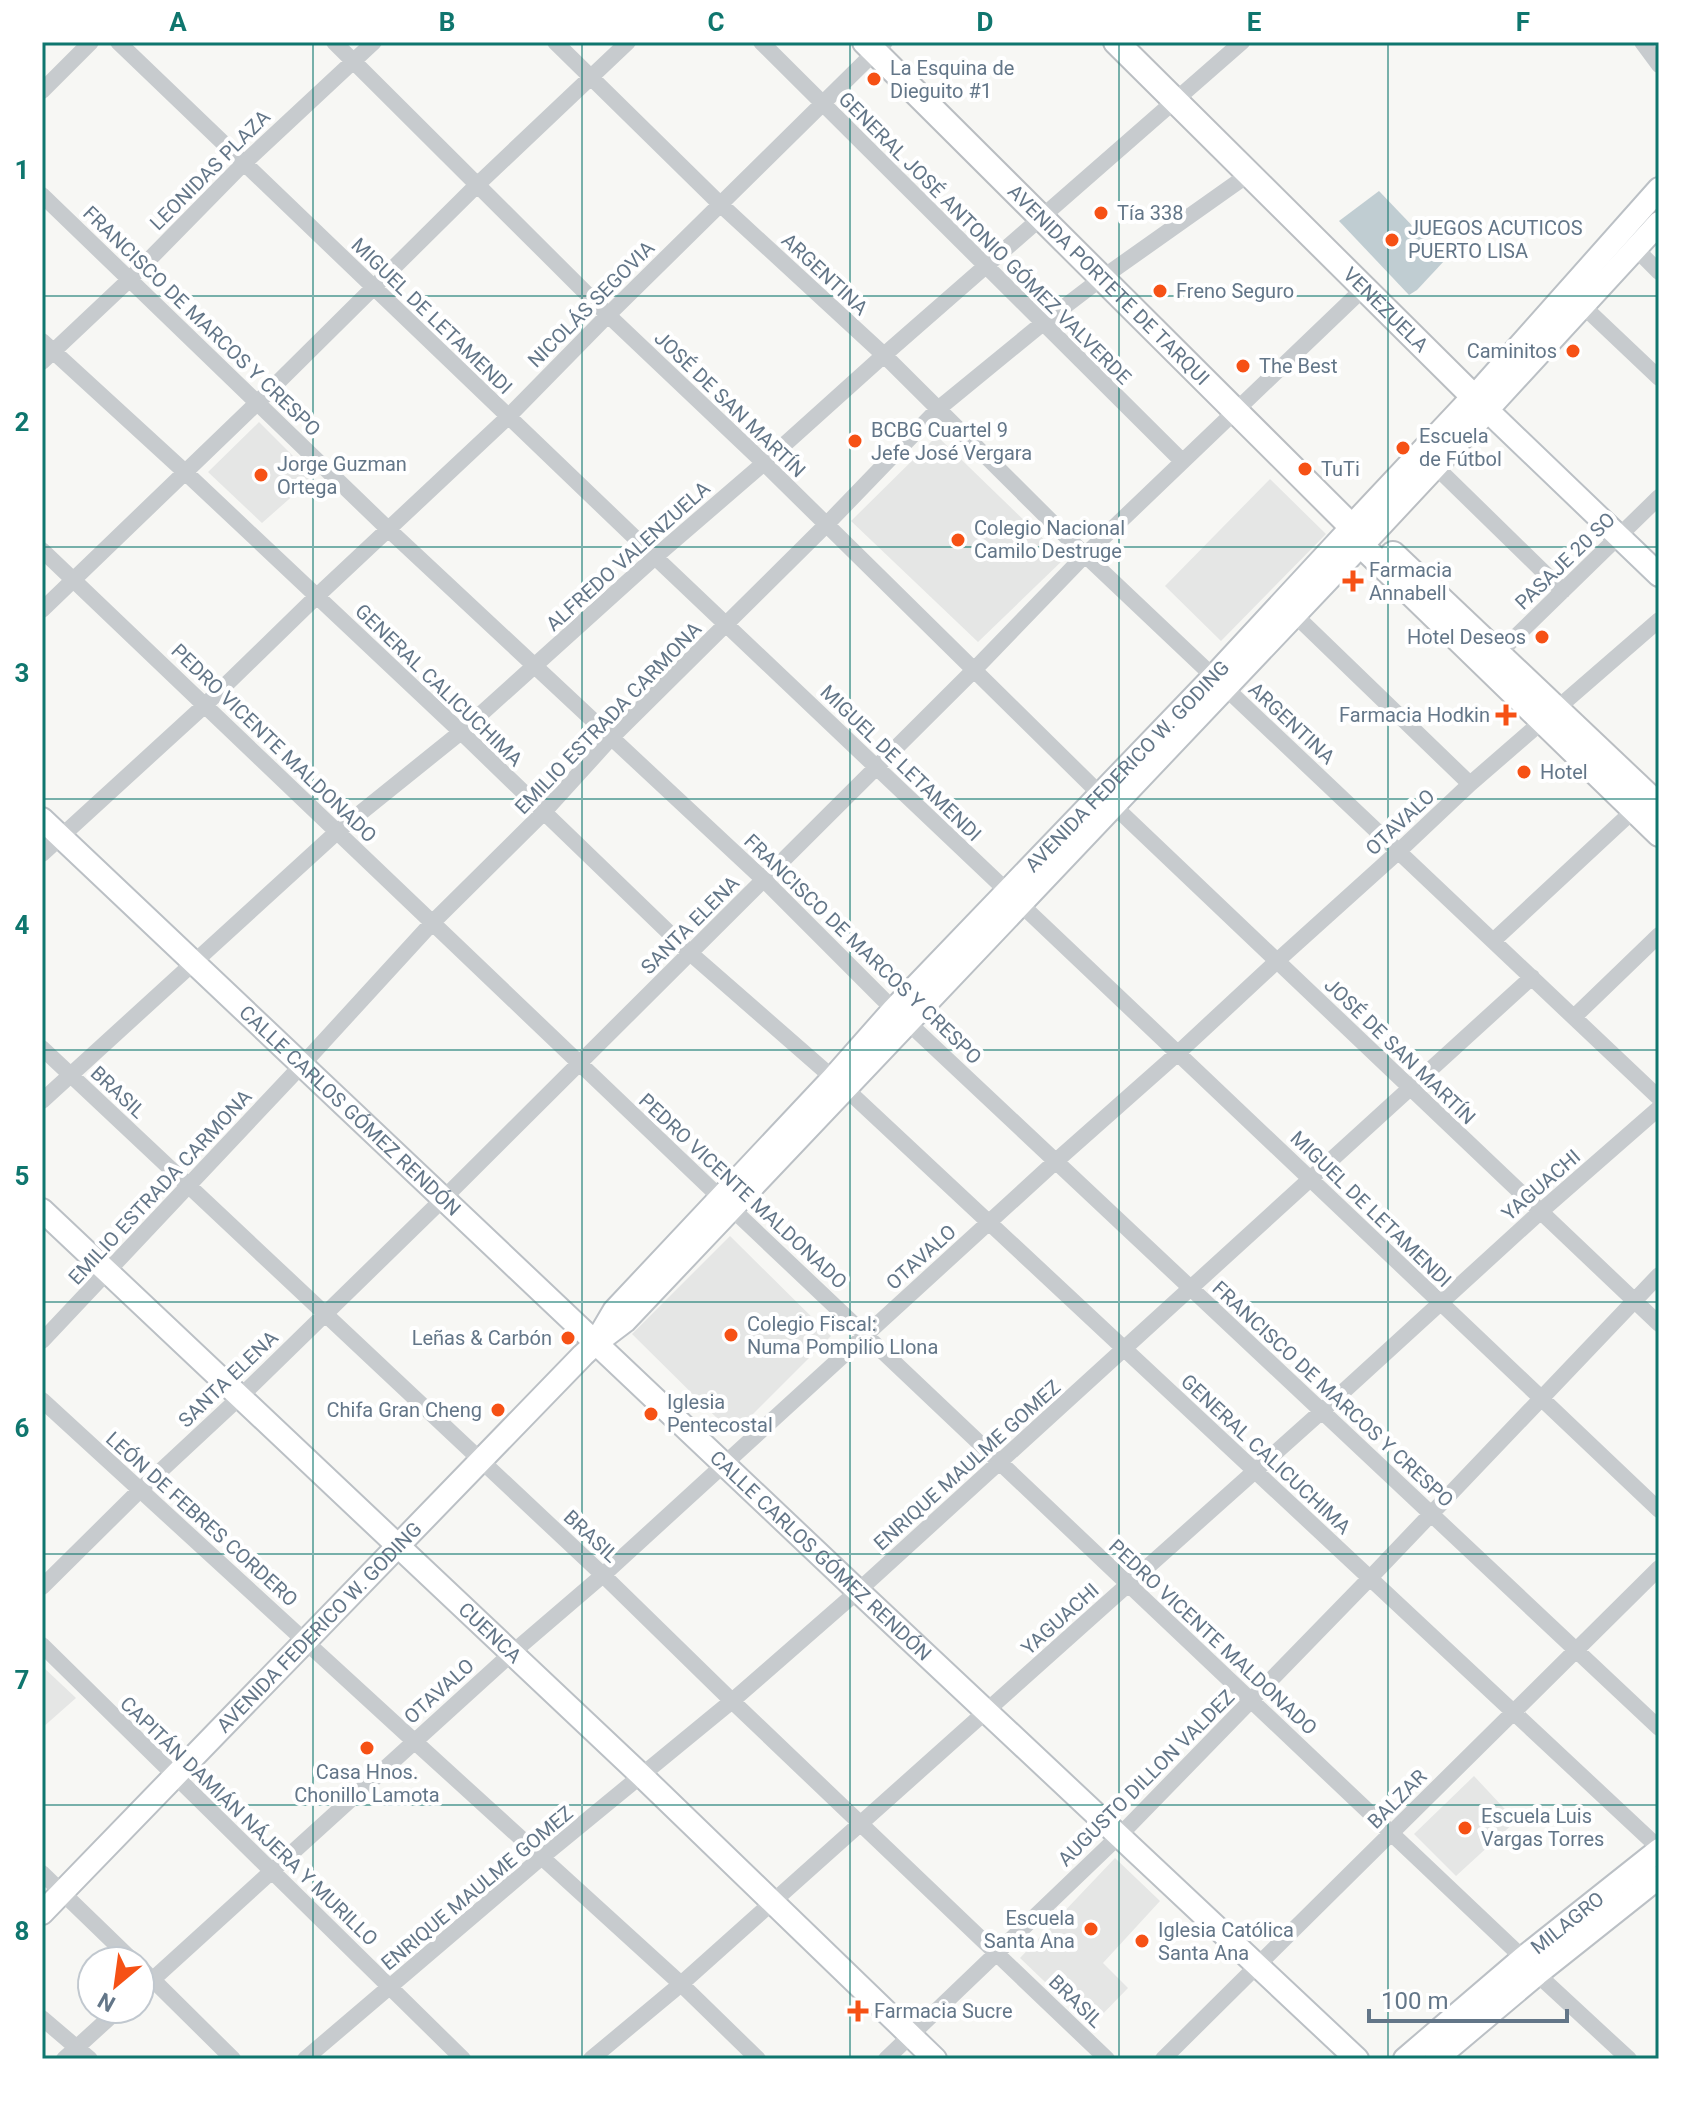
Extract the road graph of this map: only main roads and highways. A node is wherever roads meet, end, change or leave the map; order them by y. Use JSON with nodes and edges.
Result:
{"nodes":[{"id":1,"x":1116,"y":42,"type":"edge"},
{"id":2,"x":875,"y":45,"type":"edge"},
{"id":3,"x":1659,"y":189,"type":"edge"},
{"id":4,"x":1659,"y":223,"type":"edge"},
{"id":5,"x":1628,"y":241,"type":"junction"},
{"id":6,"x":1481,"y":404,"type":"junction"},
{"id":7,"x":1362,"y":536,"type":"junction"},
{"id":8,"x":1659,"y":575,"type":"edge"},
{"id":9,"x":1221,"y":682,"type":"junction"},
{"id":10,"x":1550,"y":715,"type":"junction"},
{"id":11,"x":1650,"y":801,"type":"edge"},
{"id":12,"x":42,"y":819,"type":"edge"},
{"id":13,"x":1659,"y":834,"type":"edge"},
{"id":14,"x":42,"y":1210,"type":"edge"},
{"id":15,"x":596,"y":1343,"type":"junction"},
{"id":16,"x":398,"y":1545,"type":"junction"},
{"id":17,"x":1659,"y":1849,"type":"edge"},
{"id":18,"x":1659,"y":1877,"type":"edge"},
{"id":19,"x":42,"y":1913,"type":"edge"},
{"id":20,"x":1530,"y":1966,"type":"junction"},
{"id":21,"x":935,"y":2059,"type":"edge"},
{"id":22,"x":1357,"y":2059,"type":"edge"},
{"id":23,"x":1405,"y":2059,"type":"edge"},
{"id":24,"x":1436,"y":2059,"type":"edge"}],
"edges":[{"from":1,"to":6,"type":"main road","name":"VENEZUELA"},
{"from":2,"to":7,"type":"main road","name":"AVENIDA PORTETE DE TARQUI"},
{"from":3,"to":5,"type":"main road","name":"AVENIDA FEDERICO W. GODING"},
{"from":4,"to":5,"type":"main road","name":"AVENIDA FEDERICO W. GODING"},
{"from":5,"to":6,"type":"main road","name":"AVENIDA FEDERICO W. GODING"},
{"from":5,"to":6,"type":"main road","name":"AVENIDA FEDERICO W. GODING"},
{"from":6,"to":7,"type":"main road","name":"AVENIDA FEDERICO W. GODING"},
{"from":6,"to":7,"type":"main road","name":"AVENIDA FEDERICO W. GODING"},
{"from":6,"to":8,"type":"main road","name":"VENEZUELA"},
{"from":7,"to":9,"type":"main road","name":"AVENIDA FEDERICO W. GODING"},
{"from":7,"to":9,"type":"main road","name":"AVENIDA FEDERICO W. GODING"},
{"from":7,"to":10,"type":"main road","name":"AVENIDA PORTETE DE TARQUI"},
{"from":7,"to":10,"type":"main road","name":"AVENIDA PORTETE DE TARQUI"},
{"from":9,"to":15,"type":"main road","name":"AVENIDA FEDERICO W. GODING"},
{"from":10,"to":11,"type":"main road","name":"AVENIDA PORTETE DE TARQUI"},
{"from":11,"to":13,"type":"main road","name":"AVENIDA PORTETE DE TARQUI"},
{"from":12,"to":15,"type":"main road","name":"CALLE CARLOS GÓMEZ RENDÓN"},
{"from":14,"to":16,"type":"main road","name":"CUENCA"},
{"from":15,"to":16,"type":"main road","name":"AVENIDA FEDERICO W. GODING"},
{"from":15,"to":22,"type":"main road","name":"CALLE CARLOS GÓMEZ RENDÓN"},
{"from":16,"to":19,"type":"main road","name":"AVENIDA FEDERICO W. GODING"},
{"from":16,"to":21,"type":"main road","name":"CUENCA"},
{"from":17,"to":20,"type":"main road","name":"MILAGRO"},
{"from":18,"to":20,"type":"main road","name":"MILAGRO"},
{"from":20,"to":23,"type":"main road","name":"MILAGRO"},
{"from":20,"to":24,"type":"main road","name":"MILAGRO"}]}
